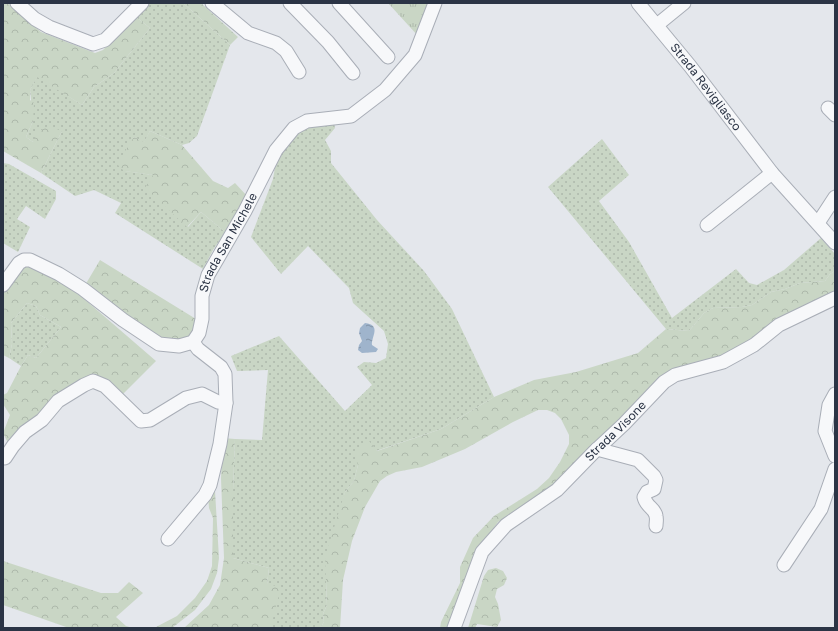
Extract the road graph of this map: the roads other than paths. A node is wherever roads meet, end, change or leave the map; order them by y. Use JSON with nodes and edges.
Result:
{"nodes":[{"id":1,"x":17,"y":3,"type":"edge"},
{"id":2,"x":142,"y":3,"type":"edge"},
{"id":3,"x":212,"y":3,"type":"edge"},
{"id":4,"x":290,"y":3,"type":"edge"},
{"id":5,"x":339,"y":3,"type":"edge"},
{"id":6,"x":435,"y":3,"type":"edge"},
{"id":7,"x":638,"y":3,"type":"edge"},
{"id":8,"x":684,"y":3,"type":"edge"},
{"id":9,"x":657,"y":25,"type":"junction"},
{"id":10,"x":388,"y":57,"type":"dead end"},
{"id":11,"x":300,"y":72,"type":"dead end"},
{"id":12,"x":353,"y":73,"type":"dead end"},
{"id":13,"x":772,"y":173,"type":"junction"},
{"id":14,"x":835,"y":197,"type":"edge"},
{"id":15,"x":818,"y":223,"type":"junction"},
{"id":16,"x":708,"y":225,"type":"dead end"},
{"id":17,"x":835,"y":243,"type":"edge"},
{"id":18,"x":3,"y":285,"type":"edge"},
{"id":19,"x":835,"y":298,"type":"edge"},
{"id":20,"x":193,"y":342,"type":"junction"},
{"id":21,"x":835,"y":394,"type":"edge"},
{"id":22,"x":226,"y":403,"type":"junction"},
{"id":23,"x":597,"y":449,"type":"junction"},
{"id":24,"x":835,"y":456,"type":"edge"},
{"id":25,"x":5,"y":458,"type":"dead end"},
{"id":26,"x":835,"y":469,"type":"edge"},
{"id":27,"x":656,"y":526,"type":"dead end"},
{"id":28,"x":168,"y":539,"type":"dead end"},
{"id":29,"x":784,"y":565,"type":"dead end"},
{"id":30,"x":454,"y":628,"type":"edge"}],
"edges":[{"from":1,"to":2,"type":"street"},
{"from":3,"to":11,"type":"street"},
{"from":4,"to":12,"type":"street"},
{"from":5,"to":10,"type":"street"},
{"from":6,"to":20,"type":"street","name":"Strada San Michele"},
{"from":7,"to":9,"type":"street","name":"Strada Revigliasco"},
{"from":8,"to":9,"type":"street"},
{"from":9,"to":13,"type":"street","name":"Strada Revigliasco"},
{"from":13,"to":15,"type":"street","name":"Strada Revigliasco"},
{"from":13,"to":16,"type":"street"},
{"from":14,"to":15,"type":"street"},
{"from":15,"to":17,"type":"street","name":"Strada Revigliasco"},
{"from":18,"to":20,"type":"street"},
{"from":19,"to":23,"type":"street","name":"Strada Visone"},
{"from":20,"to":22,"type":"street"},
{"from":21,"to":24,"type":"street"},
{"from":22,"to":25,"type":"street"},
{"from":22,"to":28,"type":"street"},
{"from":23,"to":27,"type":"street"},
{"from":23,"to":30,"type":"street","name":"Strada Visone"},
{"from":26,"to":29,"type":"street"}]}
